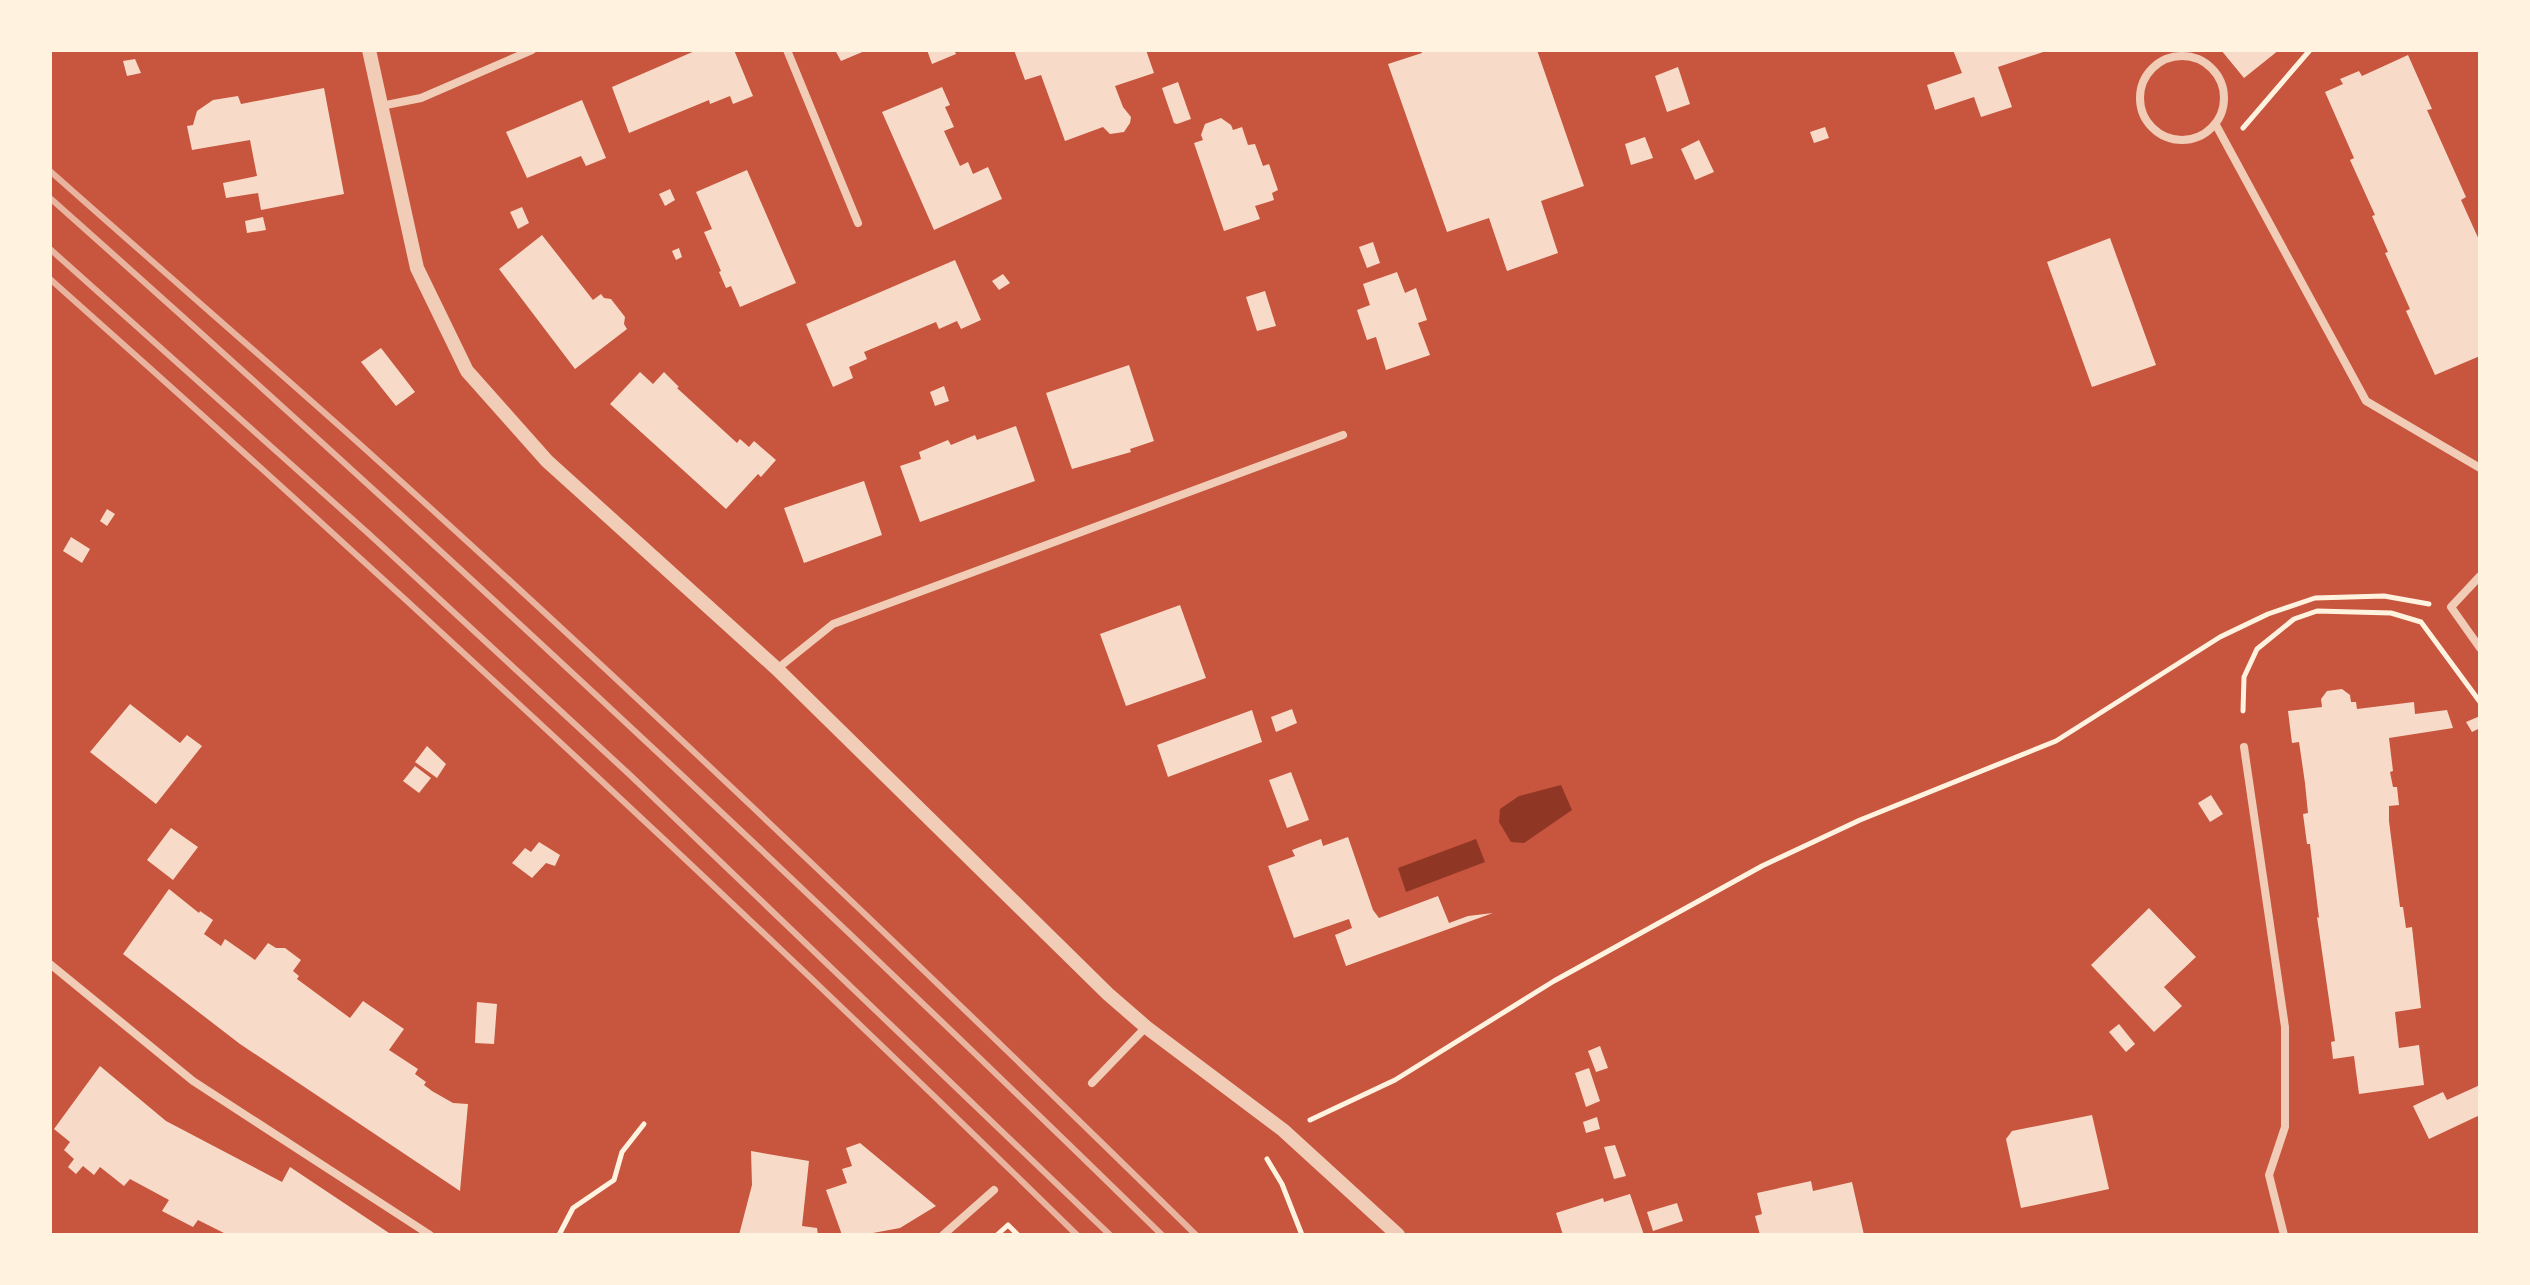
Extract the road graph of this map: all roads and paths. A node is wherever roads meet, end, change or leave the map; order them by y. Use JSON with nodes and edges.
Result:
{"nodes":[{"id":1,"x":369,"y":50,"type":"edge"},
{"id":2,"x":532,"y":50,"type":"edge"},
{"id":3,"x":787,"y":50,"type":"edge"},
{"id":4,"x":2154,"y":50,"type":"edge"},
{"id":5,"x":2310,"y":50,"type":"edge"},
{"id":6,"x":2163,"y":60,"type":"junction"},
{"id":7,"x":381,"y":106,"type":"junction"},
{"id":8,"x":2216,"y":125,"type":"junction"},
{"id":9,"x":2229,"y":144,"type":"junction"},
{"id":10,"x":858,"y":223,"type":"dead end"},
{"id":11,"x":1343,"y":435,"type":"dead end"},
{"id":12,"x":2480,"y":468,"type":"edge"},
{"id":13,"x":2480,"y":576,"type":"edge"},
{"id":14,"x":2451,"y":607,"type":"junction"},
{"id":15,"x":2480,"y":648,"type":"edge"},
{"id":16,"x":777,"y":669,"type":"junction"},
{"id":17,"x":2480,"y":702,"type":"edge"},
{"id":18,"x":2243,"y":711,"type":"dead end"},
{"id":19,"x":2244,"y":747,"type":"dead end"},
{"id":20,"x":50,"y":964,"type":"edge"},
{"id":21,"x":1146,"y":1027,"type":"junction"},
{"id":22,"x":1092,"y":1083,"type":"dead end"},
{"id":23,"x":644,"y":1124,"type":"dead end"},
{"id":24,"x":1283,"y":1130,"type":"junction"},
{"id":25,"x":1267,"y":1159,"type":"dead end"},
{"id":26,"x":994,"y":1190,"type":"dead end"},
{"id":27,"x":430,"y":1235,"type":"edge"},
{"id":28,"x":559,"y":1235,"type":"edge"},
{"id":29,"x":943,"y":1235,"type":"edge"},
{"id":30,"x":997,"y":1235,"type":"edge"},
{"id":31,"x":1018,"y":1235,"type":"edge"},
{"id":32,"x":1302,"y":1235,"type":"edge"},
{"id":33,"x":1398,"y":1235,"type":"edge"},
{"id":34,"x":2284,"y":1235,"type":"edge"}],
"edges":[{"from":1,"to":7,"type":"street"},
{"from":2,"to":7,"type":"street"},
{"from":3,"to":10,"type":"street"},
{"from":4,"to":6,"type":"street"},
{"from":5,"to":9,"type":"path"},
{"from":6,"to":8,"type":"street"},
{"from":6,"to":8,"type":"street"},
{"from":7,"to":16,"type":"street"},
{"from":8,"to":9,"type":"street"},
{"from":9,"to":12,"type":"street"},
{"from":11,"to":16,"type":"street"},
{"from":13,"to":14,"type":"street"},
{"from":14,"to":15,"type":"street"},
{"from":14,"to":24,"type":"path"},
{"from":16,"to":21,"type":"street"},
{"from":17,"to":18,"type":"path"},
{"from":19,"to":34,"type":"street"},
{"from":20,"to":27,"type":"street"},
{"from":21,"to":22,"type":"street"},
{"from":21,"to":24,"type":"street"},
{"from":23,"to":28,"type":"path"},
{"from":24,"to":33,"type":"street"},
{"from":25,"to":32,"type":"path"},
{"from":26,"to":29,"type":"street"},
{"from":30,"to":31,"type":"path"}]}
